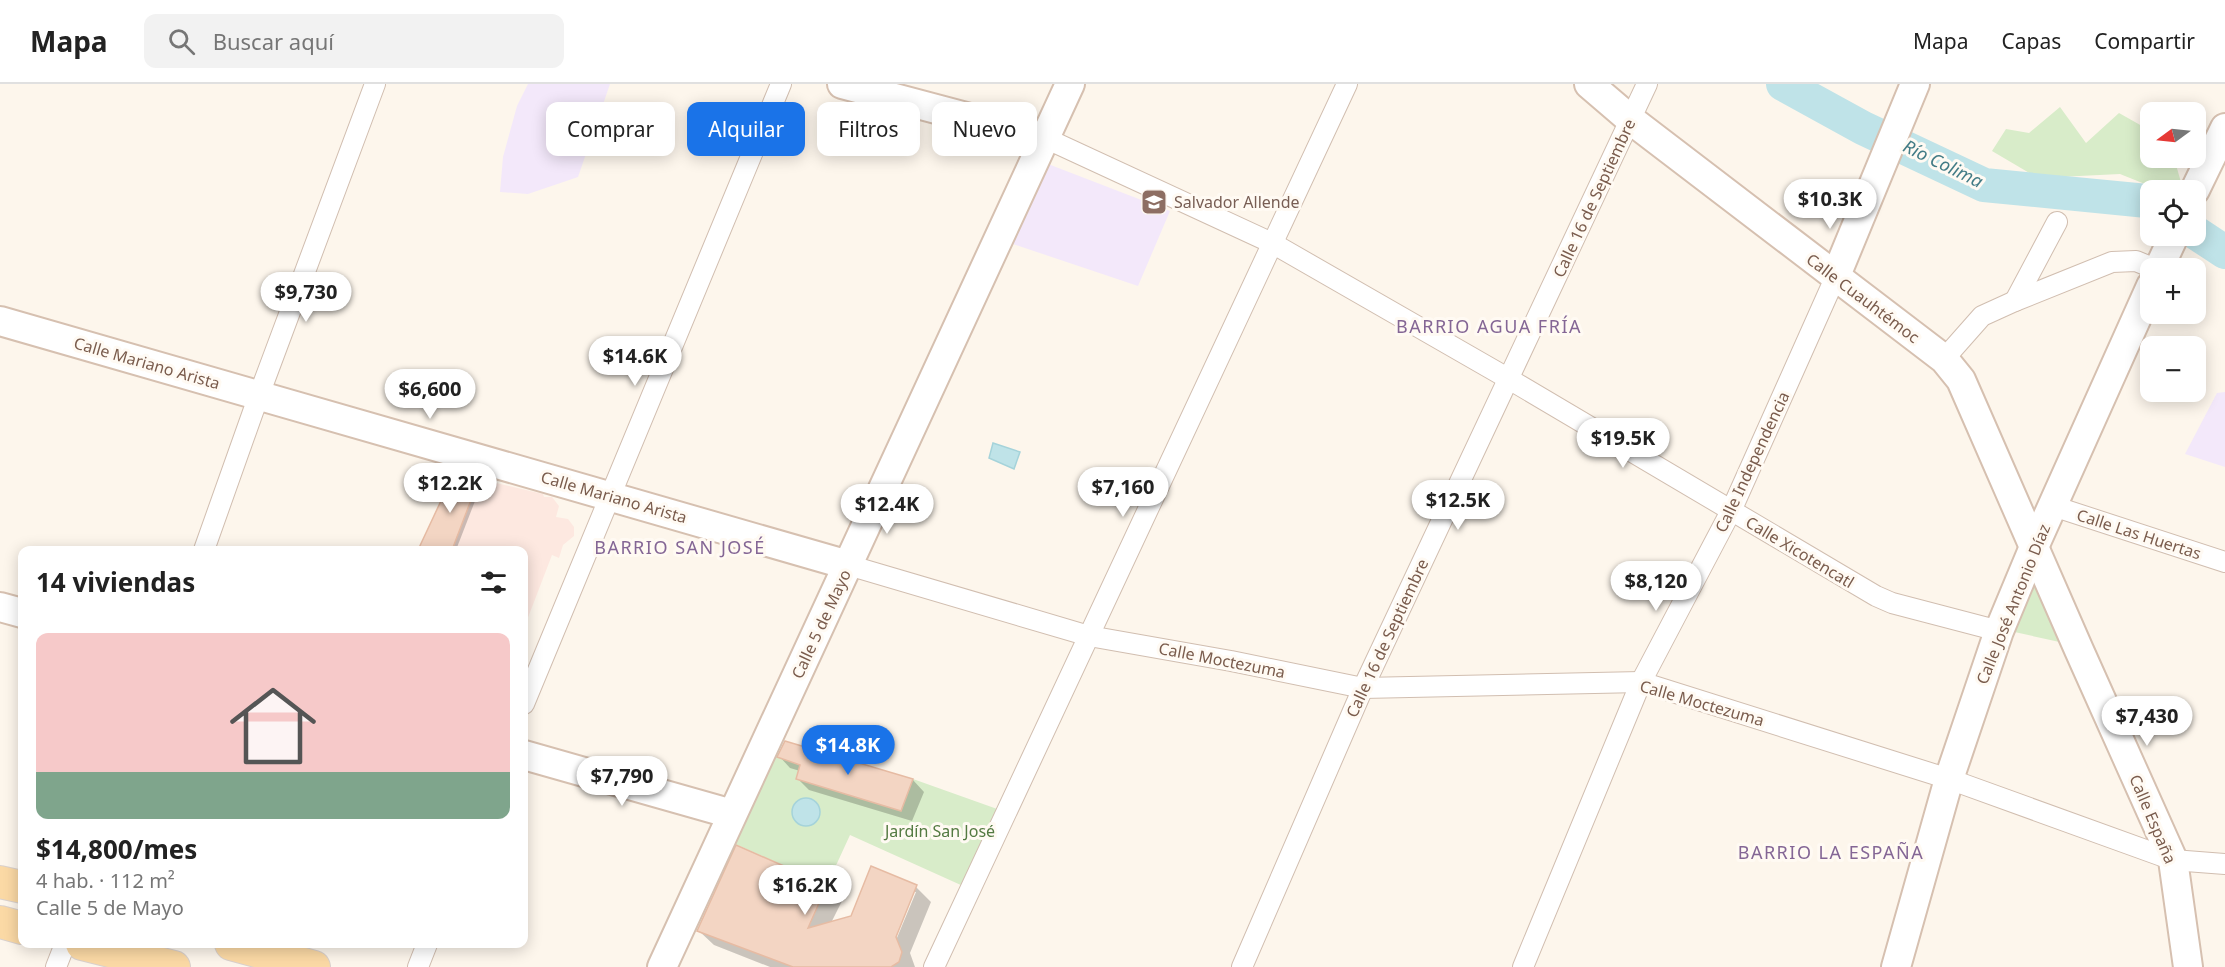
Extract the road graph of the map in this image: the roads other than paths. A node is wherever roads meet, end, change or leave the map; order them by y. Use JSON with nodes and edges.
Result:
{"nodes":[{"id":1,"x":375,"y":84,"type":"edge"},
{"id":2,"x":781,"y":84,"type":"edge"},
{"id":3,"x":842,"y":84,"type":"edge"},
{"id":4,"x":1070,"y":84,"type":"edge"},
{"id":5,"x":1347,"y":84,"type":"edge"},
{"id":6,"x":1588,"y":84,"type":"edge"},
{"id":7,"x":1647,"y":84,"type":"edge"},
{"id":8,"x":1915,"y":85,"type":"edge"},
{"id":9,"x":1631,"y":120,"type":"junction"},
{"id":10,"x":2225,"y":128,"type":"edge"},
{"id":11,"x":1045,"y":138,"type":"junction"},
{"id":12,"x":2200,"y":180,"type":"edge"},
{"id":13,"x":2057,"y":222,"type":"dead end"},
{"id":14,"x":1272,"y":243,"type":"junction"},
{"id":15,"x":2163,"y":257,"type":"edge"},
{"id":16,"x":1835,"y":278,"type":"junction"},
{"id":17,"x":2015,"y":300,"type":"junction"},
{"id":18,"x":2140,"y":311,"type":"edge"},
{"id":19,"x":0,"y":321,"type":"edge"},
{"id":20,"x":1944,"y":359,"type":"junction"},
{"id":21,"x":1509,"y":379,"type":"junction"},
{"id":22,"x":259,"y":395,"type":"junction"},
{"id":23,"x":610,"y":496,"type":"junction"},
{"id":24,"x":2053,"y":506,"type":"junction"},
{"id":25,"x":1731,"y":511,"type":"junction"},
{"id":26,"x":205,"y":546,"type":"edge"},
{"id":27,"x":2034,"y":547,"type":"junction"},
{"id":28,"x":2225,"y":562,"type":"edge"},
{"id":29,"x":848,"y":565,"type":"junction"},
{"id":30,"x":0,"y":607,"type":"edge"},
{"id":31,"x":18,"y":612,"type":"edge"},
{"id":32,"x":1999,"y":631,"type":"junction"},
{"id":33,"x":1089,"y":636,"type":"junction"},
{"id":34,"x":1641,"y":682,"type":"junction"},
{"id":35,"x":1363,"y":688,"type":"junction"},
{"id":36,"x":528,"y":694,"type":"edge"},
{"id":37,"x":528,"y":756,"type":"edge"},
{"id":38,"x":1949,"y":779,"type":"junction"},
{"id":39,"x":732,"y":814,"type":"junction"},
{"id":40,"x":2173,"y":860,"type":"junction"},
{"id":41,"x":2225,"y":864,"type":"edge"},
{"id":42,"x":0,"y":882,"type":"edge"},
{"id":43,"x":18,"y":886,"type":"edge"},
{"id":44,"x":0,"y":922,"type":"edge"},
{"id":45,"x":18,"y":927,"type":"edge"},
{"id":46,"x":63,"y":948,"type":"edge"},
{"id":47,"x":98,"y":948,"type":"edge"},
{"id":48,"x":245,"y":948,"type":"edge"},
{"id":49,"x":425,"y":948,"type":"edge"},
{"id":50,"x":56,"y":967,"type":"edge"},
{"id":51,"x":174,"y":967,"type":"edge"},
{"id":52,"x":314,"y":967,"type":"edge"},
{"id":53,"x":418,"y":967,"type":"edge"},
{"id":54,"x":662,"y":967,"type":"edge"},
{"id":55,"x":934,"y":967,"type":"edge"},
{"id":56,"x":1242,"y":967,"type":"edge"},
{"id":57,"x":1523,"y":967,"type":"edge"},
{"id":58,"x":1896,"y":967,"type":"edge"},
{"id":59,"x":2188,"y":967,"type":"edge"}],
"edges":[{"from":1,"to":22,"type":"street"},
{"from":2,"to":23,"type":"street"},
{"from":3,"to":11,"type":"street"},
{"from":4,"to":11,"type":"street","name":"Calle 5 de Mayo"},
{"from":5,"to":14,"type":"street"},
{"from":6,"to":9,"type":"street","name":"Calle Cuauhtémoc"},
{"from":7,"to":9,"type":"street","name":"Calle 16 de Septiembre"},
{"from":8,"to":16,"type":"street","name":"Calle Independencia"},
{"from":9,"to":16,"type":"street","name":"Calle Cuauhtémoc"},
{"from":9,"to":21,"type":"street","name":"Calle 16 de Septiembre"},
{"from":10,"to":12,"type":"street"},
{"from":11,"to":14,"type":"street","name":"Calle Xicotencatl"},
{"from":11,"to":29,"type":"street","name":"Calle 5 de Mayo"},
{"from":13,"to":17,"type":"street"},
{"from":14,"to":21,"type":"street","name":"Calle Xicotencatl"},
{"from":14,"to":33,"type":"street"},
{"from":15,"to":17,"type":"street"},
{"from":16,"to":20,"type":"street","name":"Calle Cuauhtémoc"},
{"from":16,"to":25,"type":"street","name":"Calle Independencia"},
{"from":17,"to":20,"type":"street"},
{"from":18,"to":24,"type":"street","name":"Calle José Antonio Díaz"},
{"from":19,"to":22,"type":"street","name":"Calle Mariano Arista"},
{"from":20,"to":27,"type":"street","name":"Calle Cuauhtémoc"},
{"from":21,"to":25,"type":"street","name":"Calle Xicotencatl"},
{"from":21,"to":35,"type":"street","name":"Calle 16 de Septiembre"},
{"from":22,"to":23,"type":"street","name":"Calle Mariano Arista"},
{"from":22,"to":26,"type":"street"},
{"from":23,"to":29,"type":"street","name":"Calle Mariano Arista"},
{"from":23,"to":36,"type":"street"},
{"from":24,"to":27,"type":"street","name":"Calle José Antonio Díaz"},
{"from":24,"to":28,"type":"street","name":"Calle Las Huertas"},
{"from":25,"to":32,"type":"street","name":"Calle Xicotencatl"},
{"from":25,"to":34,"type":"street","name":"Calle Independencia"},
{"from":27,"to":32,"type":"street","name":"Calle José Antonio Díaz"},
{"from":27,"to":40,"type":"street","name":"Calle España"},
{"from":29,"to":33,"type":"street","name":"Calle Mariano Arista"},
{"from":29,"to":39,"type":"street","name":"Calle 5 de Mayo"},
{"from":30,"to":31,"type":"street"},
{"from":32,"to":38,"type":"street","name":"Calle José Antonio Díaz"},
{"from":33,"to":35,"type":"street","name":"Calle Moctezuma"},
{"from":33,"to":55,"type":"street"},
{"from":34,"to":35,"type":"street","name":"Calle Moctezuma"},
{"from":34,"to":38,"type":"street","name":"Calle Moctezuma"},
{"from":34,"to":57,"type":"street","name":"Calle Independencia"},
{"from":35,"to":56,"type":"street","name":"Calle 16 de Septiembre"},
{"from":37,"to":39,"type":"street"},
{"from":38,"to":40,"type":"street","name":"Calle Moctezuma"},
{"from":38,"to":58,"type":"street","name":"Calle José Antonio Díaz"},
{"from":39,"to":54,"type":"street","name":"Calle 5 de Mayo"},
{"from":40,"to":41,"type":"street","name":"Calle Moctezuma"},
{"from":40,"to":59,"type":"street","name":"Calle España"},
{"from":42,"to":43,"type":"main road"},
{"from":44,"to":45,"type":"main road"},
{"from":46,"to":50,"type":"street"},
{"from":47,"to":51,"type":"main road"},
{"from":48,"to":52,"type":"main road"},
{"from":49,"to":53,"type":"street"}]}
